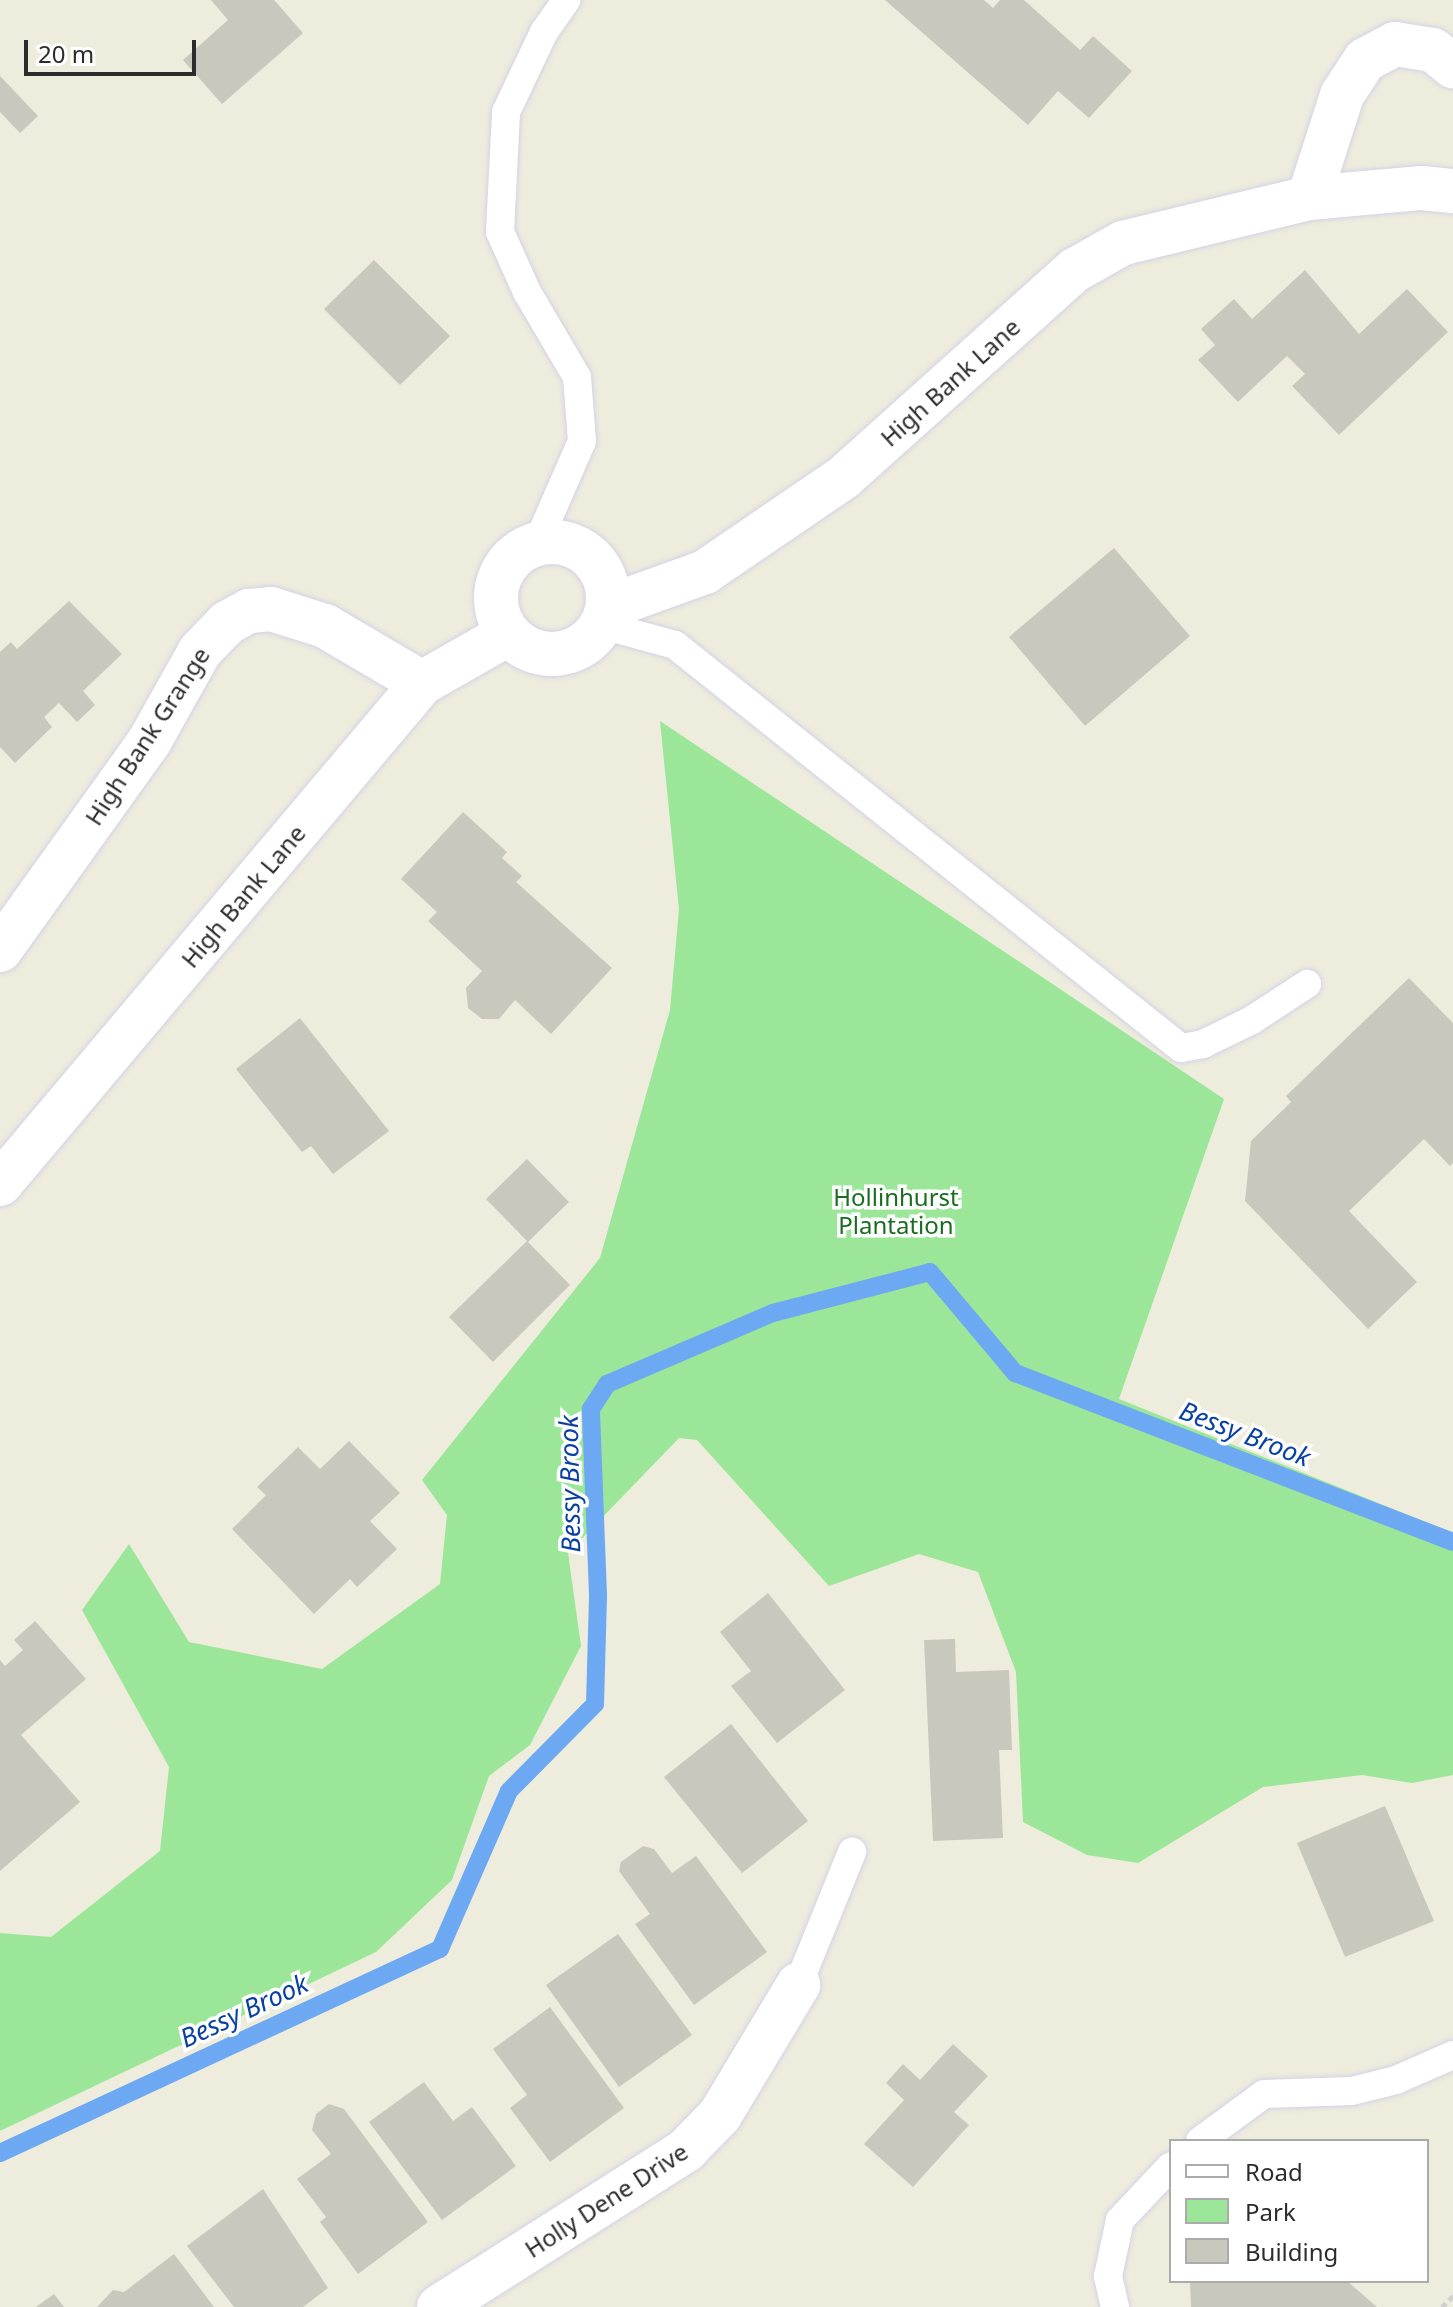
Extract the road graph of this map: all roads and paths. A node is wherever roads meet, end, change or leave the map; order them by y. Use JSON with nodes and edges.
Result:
{"nodes":[{"id":1,"x":566,"y":0,"type":"edge"},
{"id":2,"x":1453,"y":66,"type":"edge"},
{"id":3,"x":1453,"y":191,"type":"edge"},
{"id":4,"x":1309,"y":198,"type":"junction"},
{"id":5,"x":537,"y":544,"type":"junction"},
{"id":6,"x":605,"y":616,"type":"junction"},
{"id":7,"x":508,"y":634,"type":"junction"},
{"id":8,"x":422,"y":683,"type":"junction"},
{"id":9,"x":0,"y":950,"type":"edge"},
{"id":10,"x":1307,"y":984,"type":"dead end"},
{"id":11,"x":0,"y":1184,"type":"edge"},
{"id":12,"x":852,"y":1852,"type":"dead end"},
{"id":13,"x":798,"y":1985,"type":"joint"},
{"id":14,"x":1453,"y":2055,"type":"edge"},
{"id":15,"x":1203,"y":2139,"type":"edge"},
{"id":16,"x":1169,"y":2168,"type":"edge"},
{"id":17,"x":1453,"y":2296,"type":"edge"},
{"id":18,"x":439,"y":2307,"type":"edge"},
{"id":19,"x":1115,"y":2307,"type":"edge"},
{"id":20,"x":1442,"y":2307,"type":"edge"}],
"edges":[{"from":1,"to":5,"type":"lane"},
{"from":2,"to":4,"type":"street"},
{"from":3,"to":4,"type":"street","name":"High Bank Lane"},
{"from":4,"to":6,"type":"street","name":"High Bank Lane"},
{"from":5,"to":6,"type":"street"},
{"from":5,"to":7,"type":"street"},
{"from":6,"to":7,"type":"street","name":"High Bank Lane"},
{"from":6,"to":10,"type":"lane"},
{"from":7,"to":8,"type":"street","name":"High Bank Lane"},
{"from":8,"to":9,"type":"street","name":"High Bank Grange"},
{"from":8,"to":11,"type":"street","name":"High Bank Lane"},
{"from":12,"to":13,"type":"lane"},
{"from":13,"to":18,"type":"street","name":"Holly Dene Drive"},
{"from":14,"to":15,"type":"lane"},
{"from":16,"to":19,"type":"lane"},
{"from":17,"to":20,"type":"path"}]}
